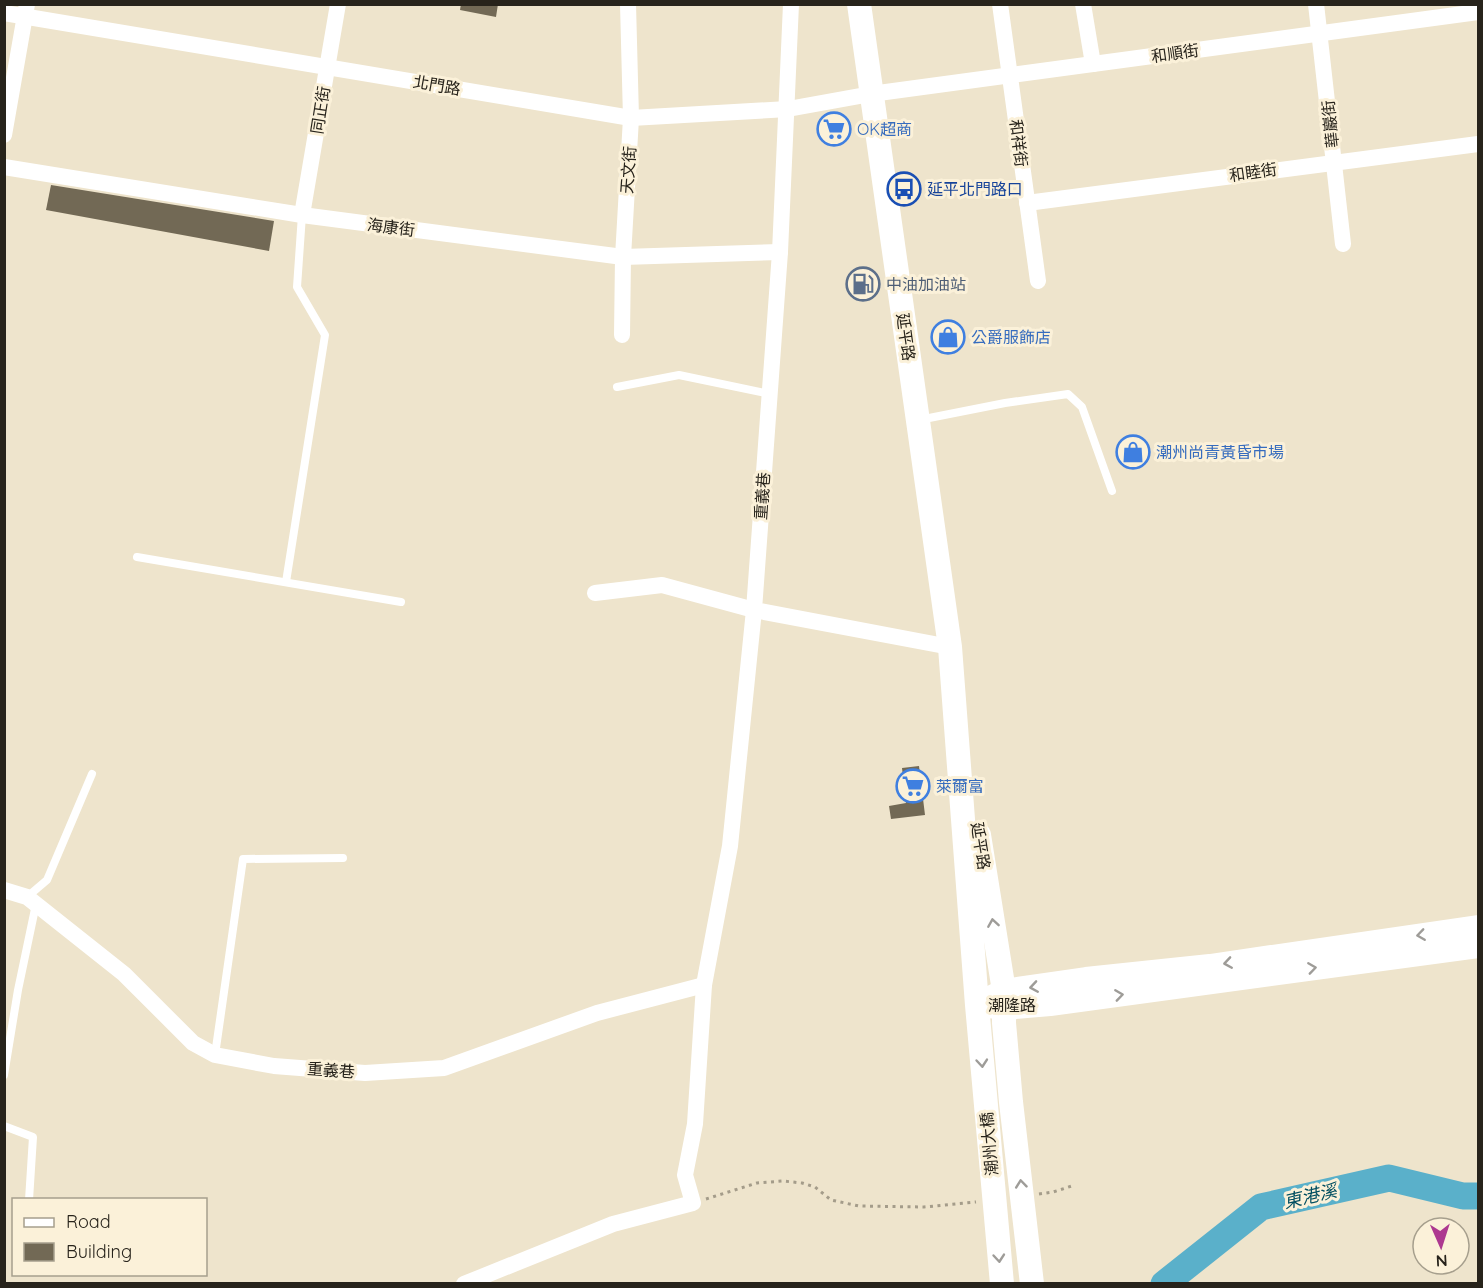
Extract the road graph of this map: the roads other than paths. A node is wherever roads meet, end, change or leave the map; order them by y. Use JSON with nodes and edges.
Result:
{"nodes":[{"id":1,"x":338,"y":4,"type":"edge"},
{"id":2,"x":628,"y":4,"type":"edge"},
{"id":3,"x":791,"y":4,"type":"edge"},
{"id":4,"x":859,"y":4,"type":"edge"},
{"id":5,"x":1000,"y":4,"type":"edge"},
{"id":6,"x":1083,"y":4,"type":"edge"},
{"id":7,"x":1316,"y":4,"type":"edge"},
{"id":8,"x":26,"y":11,"type":"edge"},
{"id":9,"x":1429,"y":11,"type":"edge"},
{"id":10,"x":1479,"y":12,"type":"edge"},
{"id":11,"x":4,"y":13,"type":"edge"},
{"id":12,"x":1320,"y":33,"type":"junction"},
{"id":13,"x":1093,"y":64,"type":"junction"},
{"id":14,"x":327,"y":67,"type":"junction"},
{"id":15,"x":1011,"y":75,"type":"junction"},
{"id":16,"x":871,"y":94,"type":"junction"},
{"id":17,"x":788,"y":110,"type":"junction"},
{"id":18,"x":631,"y":118,"type":"junction"},
{"id":19,"x":4,"y":135,"type":"edge"},
{"id":20,"x":1479,"y":144,"type":"edge"},
{"id":21,"x":1334,"y":161,"type":"junction"},
{"id":22,"x":4,"y":167,"type":"edge"},
{"id":23,"x":1027,"y":203,"type":"junction"},
{"id":24,"x":303,"y":215,"type":"junction"},
{"id":25,"x":1343,"y":244,"type":"dead end"},
{"id":26,"x":780,"y":252,"type":"junction"},
{"id":27,"x":622,"y":257,"type":"junction"},
{"id":28,"x":1038,"y":281,"type":"dead end"},
{"id":29,"x":622,"y":335,"type":"dead end"},
{"id":30,"x":617,"y":387,"type":"dead end"},
{"id":31,"x":770,"y":394,"type":"junction"},
{"id":32,"x":918,"y":420,"type":"junction"},
{"id":33,"x":1112,"y":491,"type":"dead end"},
{"id":34,"x":137,"y":557,"type":"dead end"},
{"id":35,"x":286,"y":582,"type":"junction"},
{"id":36,"x":595,"y":593,"type":"dead end"},
{"id":37,"x":401,"y":602,"type":"dead end"},
{"id":38,"x":754,"y":610,"type":"junction"},
{"id":39,"x":952,"y":658,"type":"junction"},
{"id":40,"x":92,"y":774,"type":"dead end"},
{"id":41,"x":343,"y":858,"type":"dead end"},
{"id":42,"x":4,"y":890,"type":"edge"},
{"id":43,"x":32,"y":901,"type":"junction"},
{"id":44,"x":1479,"y":927,"type":"edge"},
{"id":45,"x":1479,"y":946,"type":"edge"},
{"id":46,"x":704,"y":986,"type":"junction"},
{"id":47,"x":977,"y":1005,"type":"junction"},
{"id":48,"x":1004,"y":1008,"type":"junction"},
{"id":49,"x":215,"y":1055,"type":"junction"},
{"id":50,"x":4,"y":1075,"type":"edge"},
{"id":51,"x":4,"y":1126,"type":"edge"},
{"id":52,"x":28,"y":1198,"type":"edge"},
{"id":53,"x":464,"y":1284,"type":"edge"},
{"id":54,"x":1002,"y":1284,"type":"edge"},
{"id":55,"x":1032,"y":1284,"type":"edge"}],
"edges":[{"from":1,"to":14,"type":"street","name":"同正街"},
{"from":2,"to":18,"type":"street","name":"天文街"},
{"from":3,"to":17,"type":"street","name":"重義巷"},
{"from":4,"to":16,"type":"street","name":"延平路"},
{"from":5,"to":15,"type":"street","name":"和祥街"},
{"from":6,"to":13,"type":"street"},
{"from":7,"to":12,"type":"street","name":"華巖街"},
{"from":8,"to":11,"type":"street","name":"北門路"},
{"from":8,"to":14,"type":"street","name":"北門路"},
{"from":8,"to":19,"type":"street"},
{"from":9,"to":10,"type":"street","name":"和順街"},
{"from":9,"to":12,"type":"street","name":"和順街"},
{"from":12,"to":13,"type":"street","name":"和順街"},
{"from":12,"to":21,"type":"street","name":"華巖街"},
{"from":13,"to":15,"type":"street","name":"和順街"},
{"from":14,"to":18,"type":"street","name":"北門路"},
{"from":14,"to":24,"type":"street","name":"同正街"},
{"from":15,"to":16,"type":"street","name":"和順街"},
{"from":15,"to":23,"type":"street","name":"和祥街"},
{"from":16,"to":17,"type":"street","name":"北門路"},
{"from":16,"to":32,"type":"street","name":"延平路"},
{"from":17,"to":18,"type":"street","name":"北門路"},
{"from":17,"to":26,"type":"street","name":"重義巷"},
{"from":18,"to":27,"type":"street","name":"天文街"},
{"from":20,"to":21,"type":"street","name":"和睦街"},
{"from":21,"to":23,"type":"street","name":"和睦街"},
{"from":21,"to":25,"type":"street","name":"華巖街"},
{"from":22,"to":24,"type":"street","name":"海康街"},
{"from":23,"to":28,"type":"street","name":"和祥街"},
{"from":24,"to":27,"type":"street","name":"海康街"},
{"from":24,"to":35,"type":"lane"},
{"from":26,"to":27,"type":"street","name":"海康街"},
{"from":26,"to":31,"type":"street","name":"重義巷"},
{"from":27,"to":29,"type":"street","name":"天文街"},
{"from":30,"to":31,"type":"lane"},
{"from":31,"to":38,"type":"street","name":"重義巷"},
{"from":32,"to":33,"type":"lane"},
{"from":32,"to":39,"type":"street","name":"延平路"},
{"from":34,"to":35,"type":"lane"},
{"from":35,"to":37,"type":"lane"},
{"from":36,"to":38,"type":"street"},
{"from":38,"to":39,"type":"street"},
{"from":38,"to":46,"type":"street","name":"重義巷"},
{"from":39,"to":47,"type":"street","name":"延平路"},
{"from":48,"to":39,"type":"street","name":"延平路","one_way":true},
{"from":40,"to":43,"type":"lane"},
{"from":41,"to":49,"type":"lane"},
{"from":42,"to":43,"type":"street","name":"重義巷"},
{"from":43,"to":49,"type":"street","name":"重義巷"},
{"from":43,"to":50,"type":"lane"},
{"from":44,"to":48,"type":"street","name":"潮隆路","one_way":true},
{"from":48,"to":45,"type":"street","name":"潮隆路","one_way":true},
{"from":46,"to":49,"type":"street","name":"重義巷"},
{"from":46,"to":53,"type":"street","name":"重義巷"},
{"from":47,"to":48,"type":"street","name":"潮隆路"},
{"from":47,"to":54,"type":"street","name":"潮州大橋","one_way":true},
{"from":55,"to":48,"type":"street","name":"潮州大橋","one_way":true},
{"from":51,"to":52,"type":"lane"}]}
